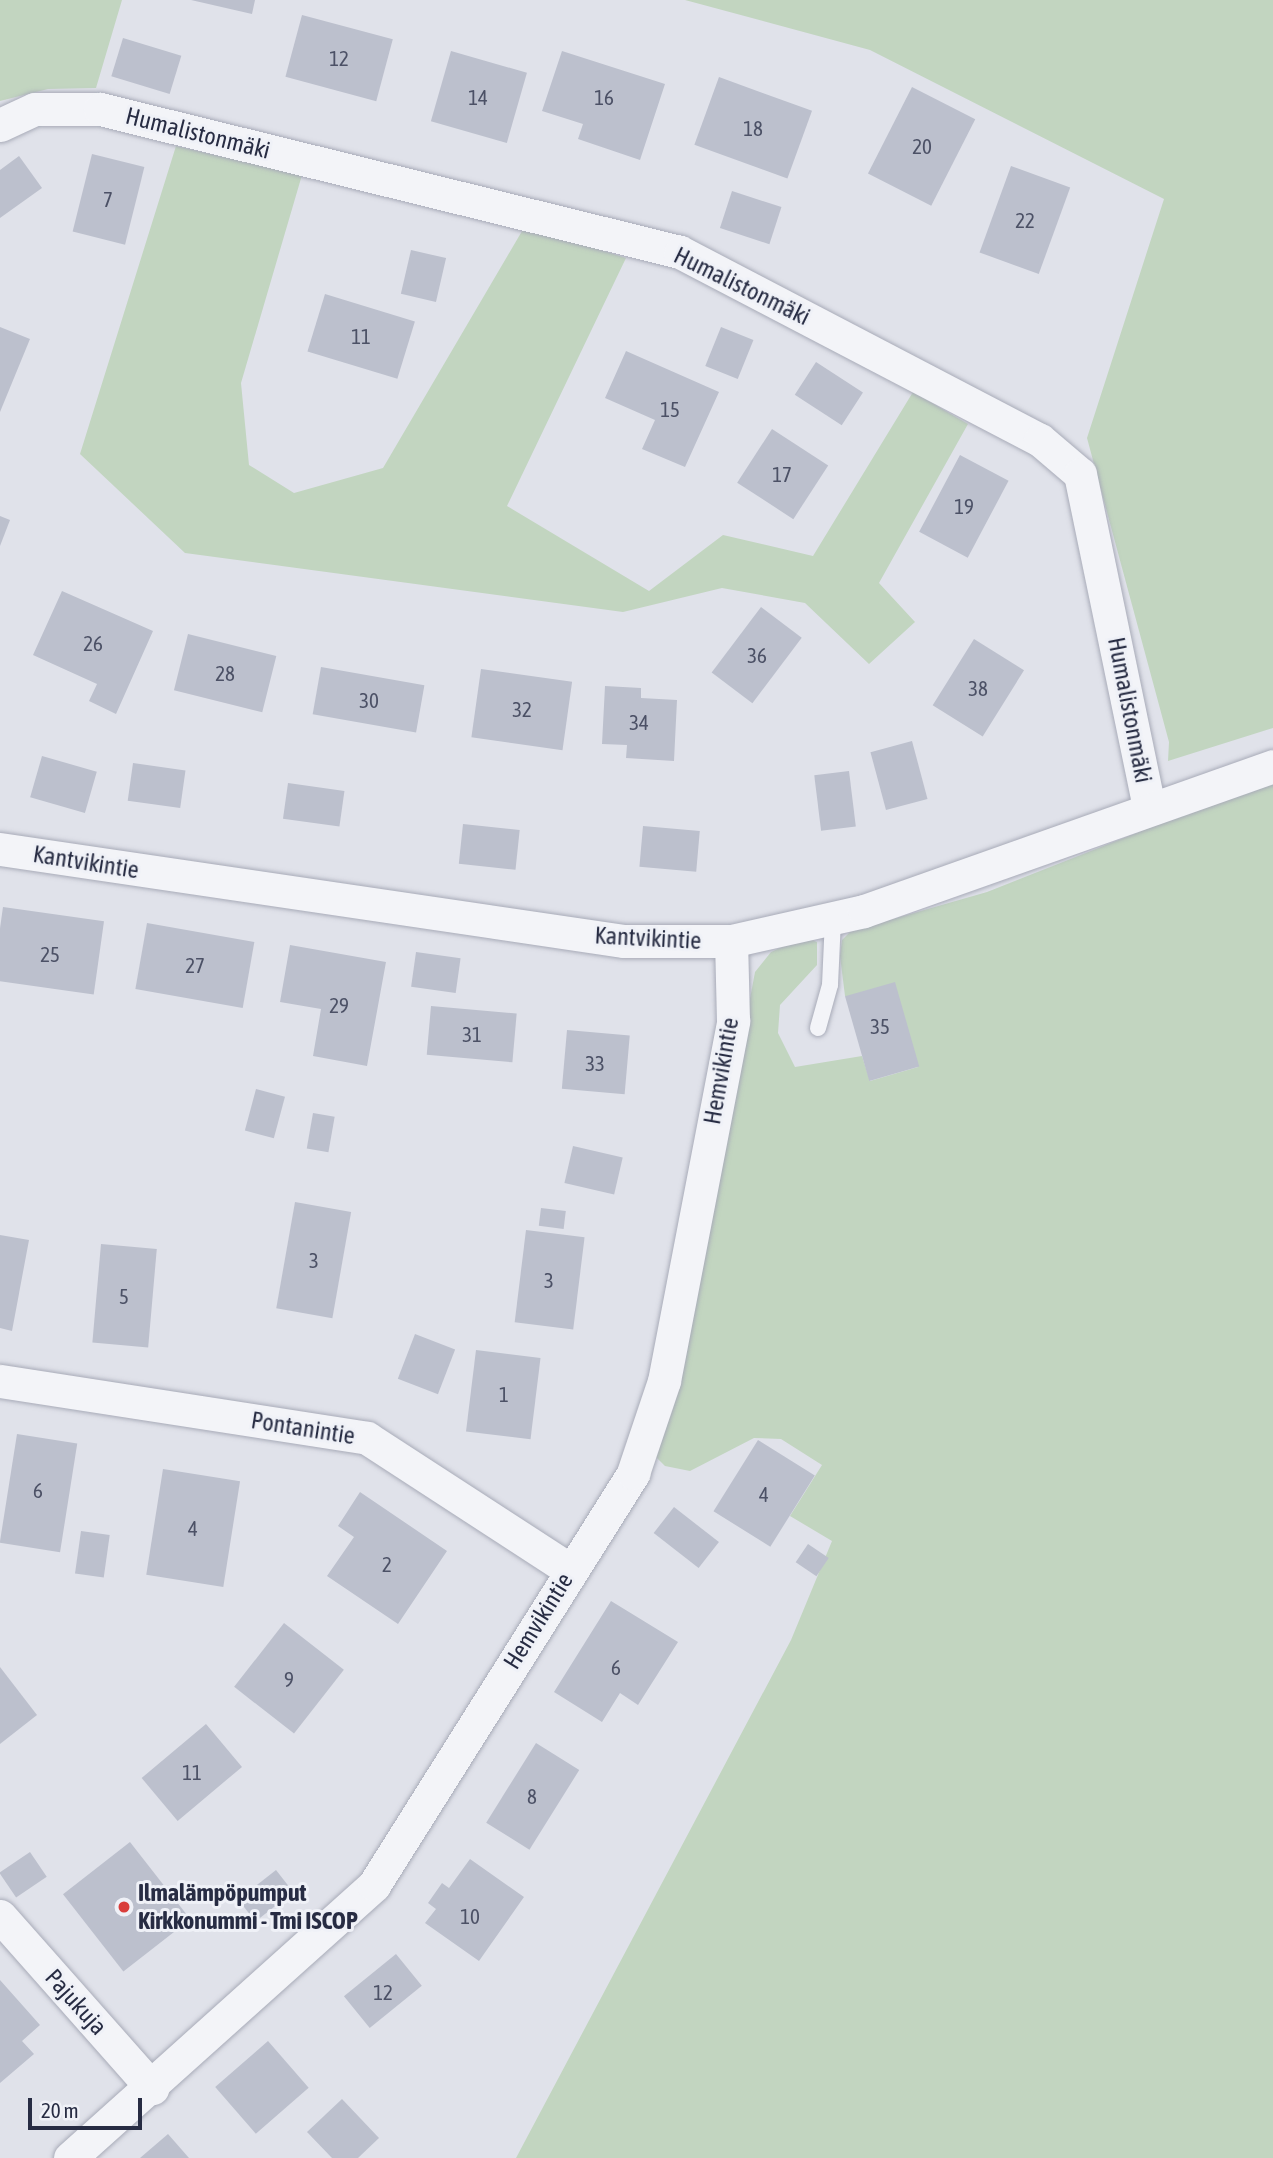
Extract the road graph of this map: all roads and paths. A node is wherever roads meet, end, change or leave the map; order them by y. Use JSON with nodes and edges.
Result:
{"nodes":[{"id":1,"x":0,"y":125,"type":"edge"},
{"id":2,"x":1273,"y":766,"type":"edge"},
{"id":3,"x":1149,"y":807,"type":"junction"},
{"id":4,"x":0,"y":849,"type":"edge"},
{"id":5,"x":833,"y":919,"type":"junction"},
{"id":6,"x":731,"y":941,"type":"junction"},
{"id":7,"x":818,"y":1028,"type":"dead end"},
{"id":8,"x":0,"y":1381,"type":"edge"},
{"id":9,"x":570,"y":1570,"type":"junction"},
{"id":10,"x":0,"y":1916,"type":"edge"},
{"id":11,"x":152,"y":2088,"type":"junction"},
{"id":12,"x":70,"y":2158,"type":"edge"}],
"edges":[{"from":1,"to":3,"type":"street","name":"Humalistonmäki"},
{"from":2,"to":3,"type":"street","name":"Kantvikintie"},
{"from":3,"to":5,"type":"street","name":"Kantvikintie"},
{"from":4,"to":6,"type":"street","name":"Kantvikintie"},
{"from":5,"to":6,"type":"street","name":"Kantvikintie"},
{"from":5,"to":7,"type":"lane"},
{"from":6,"to":9,"type":"street","name":"Hemvikintie"},
{"from":8,"to":9,"type":"street","name":"Pontanintie"},
{"from":9,"to":11,"type":"street","name":"Hemvikintie"},
{"from":10,"to":11,"type":"street","name":"Pajukuja"},
{"from":11,"to":12,"type":"street","name":"Hemvikintie"}]}
